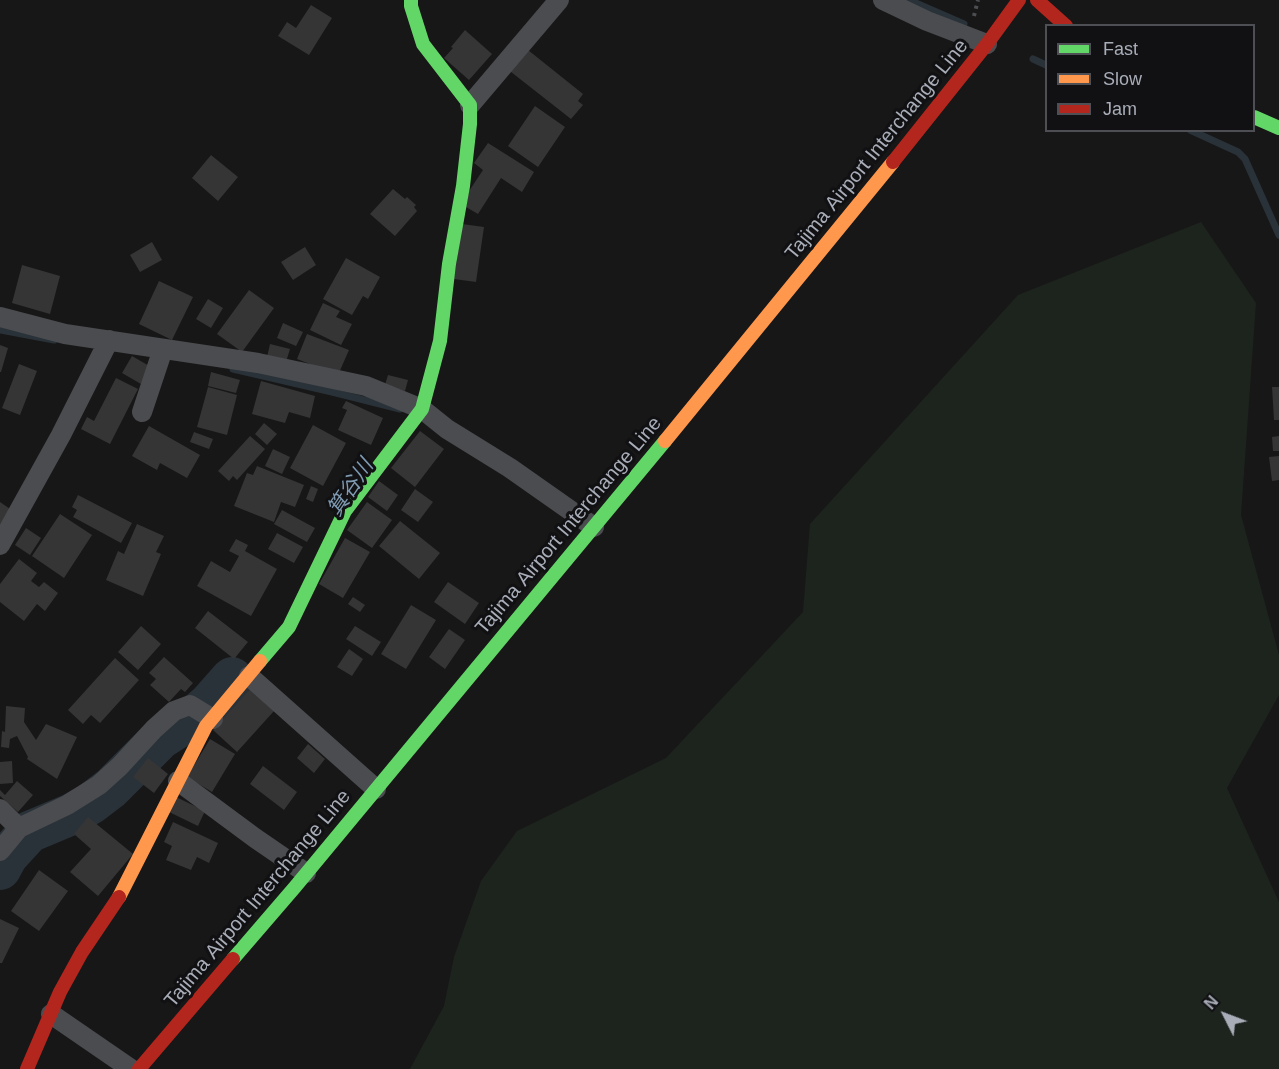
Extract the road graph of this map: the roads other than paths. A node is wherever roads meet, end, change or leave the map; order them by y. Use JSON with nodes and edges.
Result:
{"nodes":[{"id":1,"x":411,"y":0,"type":"edge"},
{"id":2,"x":559,"y":0,"type":"edge"},
{"id":3,"x":883,"y":0,"type":"edge"},
{"id":4,"x":1019,"y":0,"type":"edge"},
{"id":5,"x":1037,"y":0,"type":"edge"},
{"id":6,"x":1064,"y":24,"type":"edge"},
{"id":7,"x":987,"y":44,"type":"junction"},
{"id":8,"x":470,"y":105,"type":"junction"},
{"id":9,"x":1255,"y":117,"type":"edge"},
{"id":10,"x":1279,"y":129,"type":"edge"},
{"id":11,"x":0,"y":317,"type":"edge"},
{"id":12,"x":109,"y":340,"type":"junction"},
{"id":13,"x":163,"y":349,"type":"junction"},
{"id":14,"x":422,"y":409,"type":"junction"},
{"id":15,"x":142,"y":412,"type":"dead end"},
{"id":16,"x":594,"y":526,"type":"junction"},
{"id":17,"x":0,"y":545,"type":"edge"},
{"id":18,"x":249,"y":676,"type":"junction"},
{"id":19,"x":213,"y":718,"type":"junction"},
{"id":20,"x":178,"y":781,"type":"junction"},
{"id":21,"x":376,"y":789,"type":"junction"},
{"id":22,"x":0,"y":809,"type":"edge"},
{"id":23,"x":19,"y":828,"type":"junction"},
{"id":24,"x":0,"y":851,"type":"edge"},
{"id":25,"x":306,"y":873,"type":"junction"},
{"id":26,"x":51,"y":1014,"type":"junction"},
{"id":27,"x":27,"y":1069,"type":"edge"},
{"id":28,"x":131,"y":1069,"type":"edge"},
{"id":29,"x":140,"y":1069,"type":"edge"}],
"edges":[{"from":1,"to":8,"type":"main road"},
{"from":2,"to":8,"type":"street"},
{"from":3,"to":7,"type":"street"},
{"from":4,"to":7,"type":"main road","name":"Tajima Airport Interchange Line"},
{"from":5,"to":6,"type":"main road"},
{"from":7,"to":16,"type":"main road","name":"Tajima Airport Interchange Line"},
{"from":8,"to":14,"type":"main road"},
{"from":9,"to":10,"type":"main road"},
{"from":11,"to":12,"type":"street"},
{"from":12,"to":13,"type":"street"},
{"from":12,"to":17,"type":"street"},
{"from":13,"to":14,"type":"street"},
{"from":13,"to":15,"type":"street"},
{"from":14,"to":16,"type":"street"},
{"from":14,"to":18,"type":"main road"},
{"from":16,"to":21,"type":"main road","name":"Tajima Airport Interchange Line"},
{"from":18,"to":19,"type":"main road"},
{"from":18,"to":21,"type":"street"},
{"from":19,"to":20,"type":"main road"},
{"from":19,"to":23,"type":"street"},
{"from":20,"to":25,"type":"street"},
{"from":20,"to":26,"type":"main road"},
{"from":21,"to":25,"type":"main road","name":"Tajima Airport Interchange Line"},
{"from":22,"to":23,"type":"street"},
{"from":23,"to":24,"type":"street"},
{"from":25,"to":29,"type":"main road","name":"Tajima Airport Interchange Line"},
{"from":26,"to":27,"type":"main road"},
{"from":26,"to":28,"type":"street"}]}
